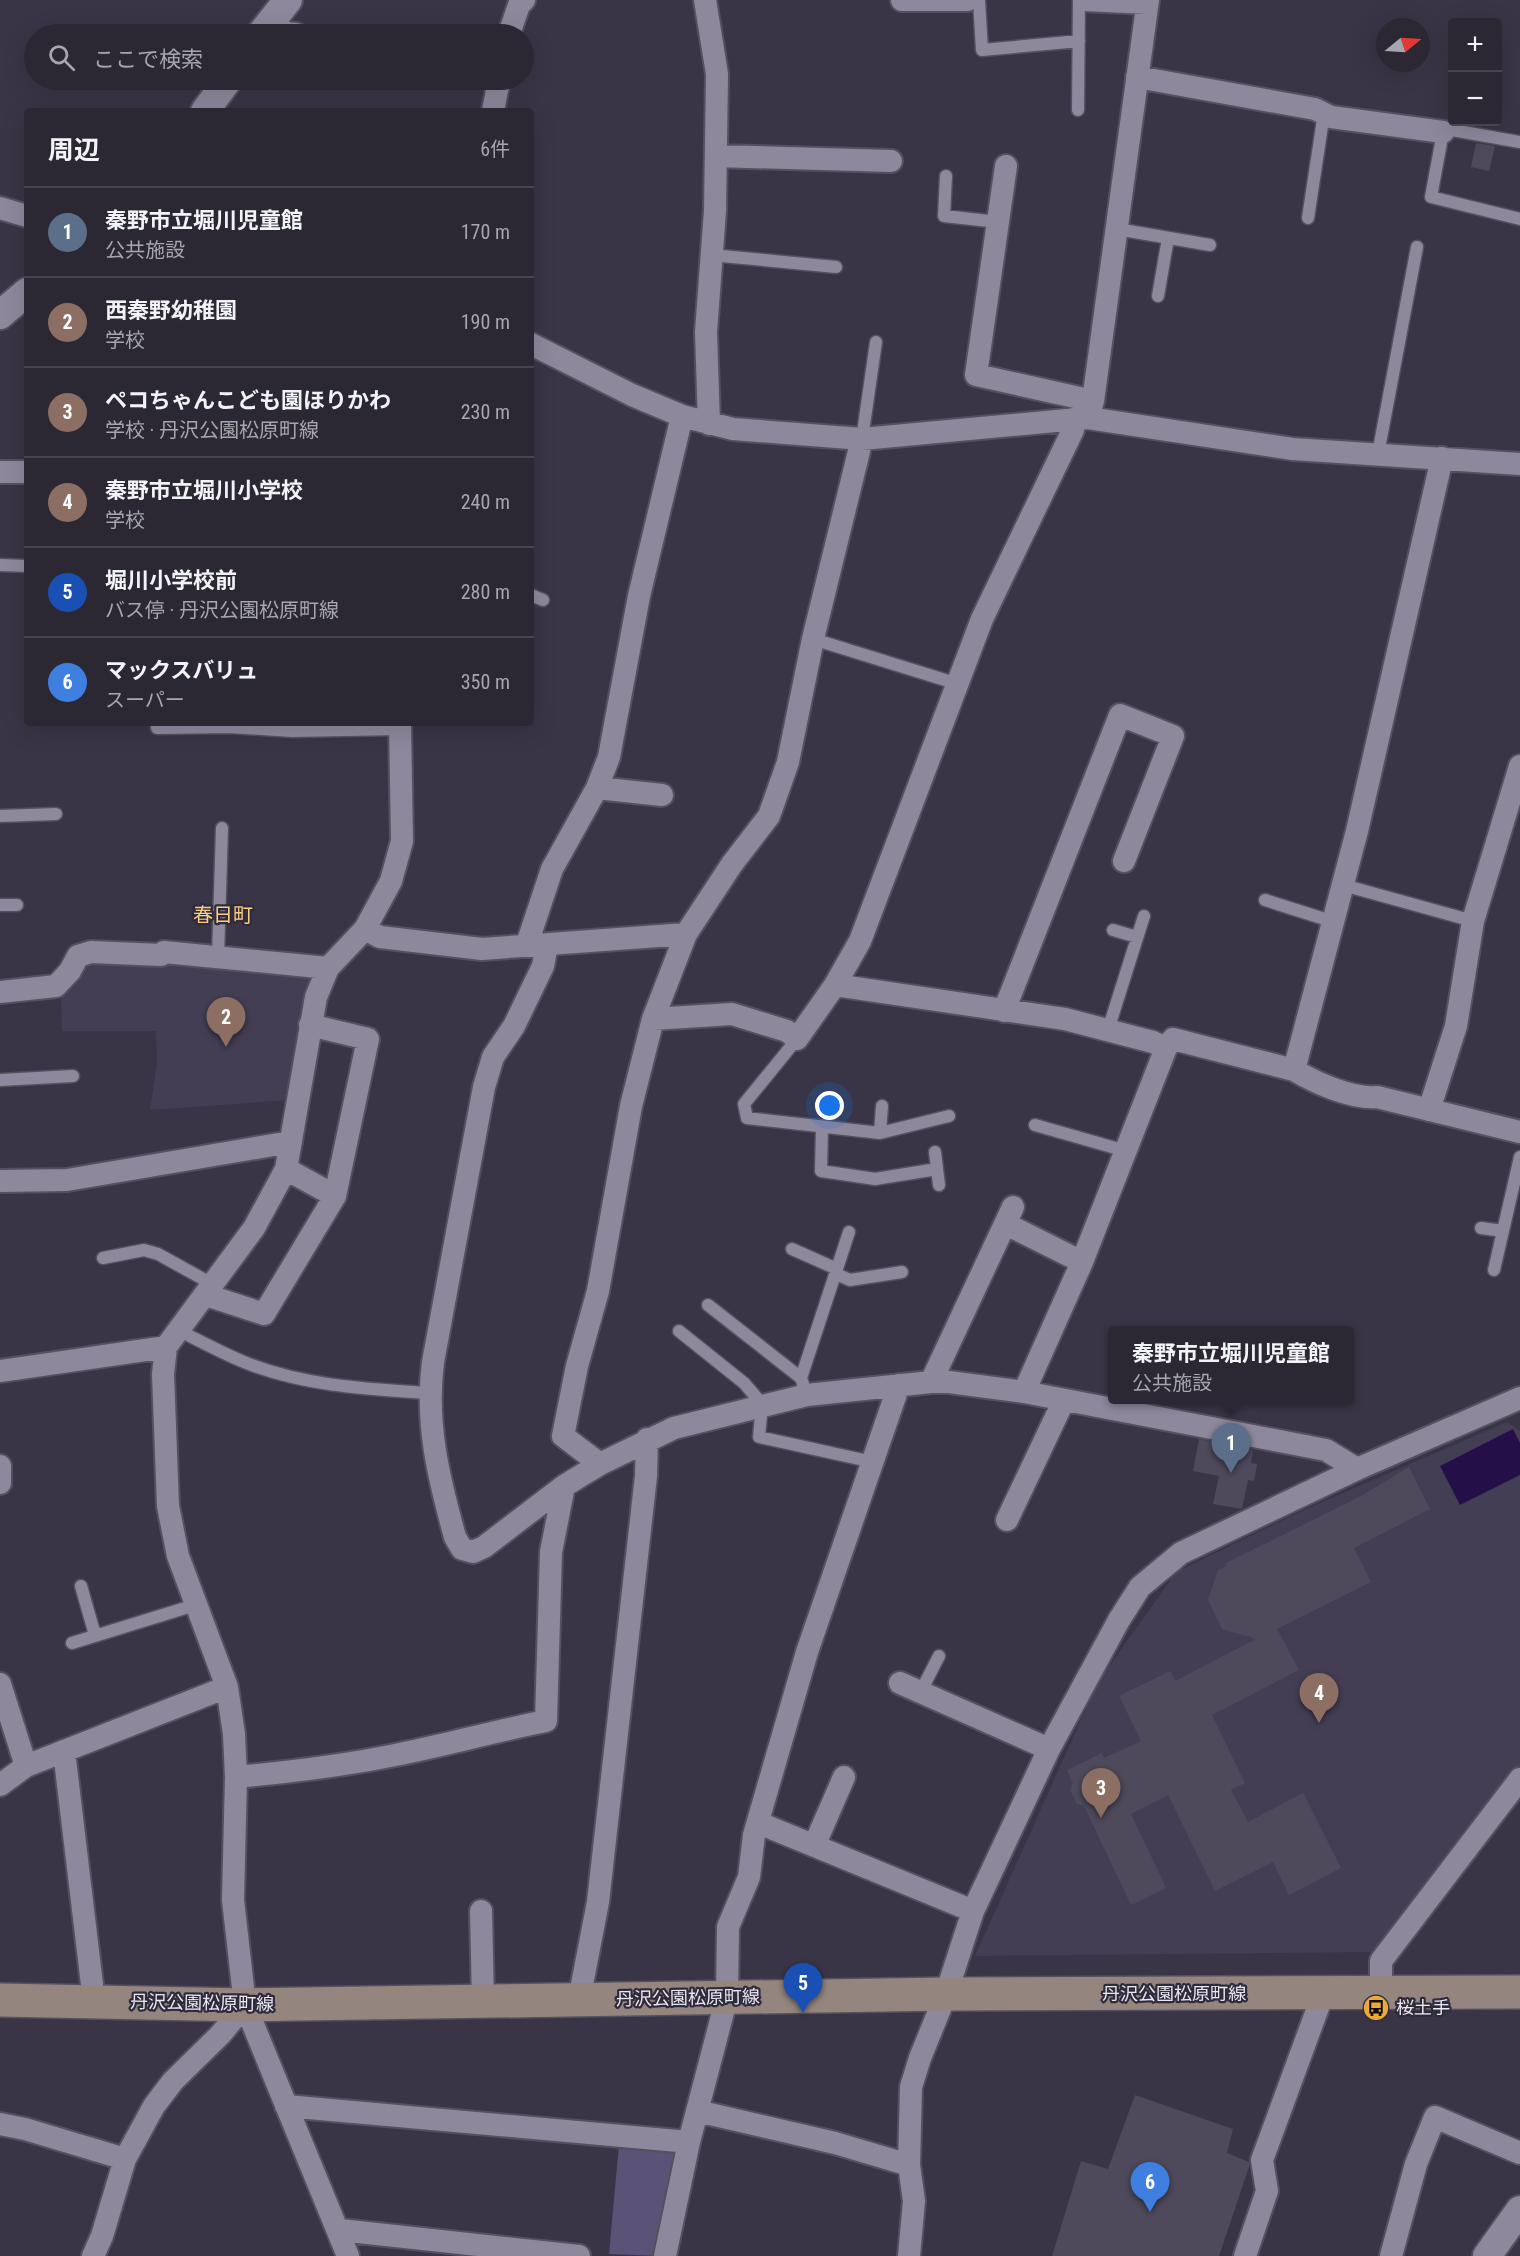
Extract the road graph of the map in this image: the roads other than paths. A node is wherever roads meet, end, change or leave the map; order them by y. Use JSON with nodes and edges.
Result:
{"nodes":[{"id":1,"x":524,"y":0,"type":"edge"},
{"id":2,"x":705,"y":0,"type":"edge"},
{"id":3,"x":902,"y":0,"type":"edge"},
{"id":4,"x":967,"y":0,"type":"edge"},
{"id":5,"x":979,"y":0,"type":"edge"},
{"id":6,"x":1079,"y":0,"type":"edge"},
{"id":7,"x":1085,"y":0,"type":"edge"},
{"id":8,"x":1147,"y":1,"type":"edge"},
{"id":9,"x":512,"y":24,"type":"edge"},
{"id":10,"x":1079,"y":41,"type":"junction"},
{"id":11,"x":1137,"y":77,"type":"junction"},
{"id":12,"x":221,"y":90,"type":"edge"},
{"id":13,"x":497,"y":90,"type":"edge"},
{"id":14,"x":207,"y":108,"type":"edge"},
{"id":15,"x":494,"y":108,"type":"edge"},
{"id":16,"x":1078,"y":110,"type":"dead end"},
{"id":17,"x":1324,"y":113,"type":"junction"},
{"id":18,"x":1443,"y":132,"type":"junction"},
{"id":19,"x":1520,"y":142,"type":"edge"},
{"id":20,"x":716,"y":156,"type":"junction"},
{"id":21,"x":891,"y":161,"type":"dead end"},
{"id":22,"x":1006,"y":166,"type":"dead end"},
{"id":23,"x":946,"y":176,"type":"dead end"},
{"id":24,"x":0,"y":208,"type":"edge"},
{"id":25,"x":24,"y":215,"type":"edge"},
{"id":26,"x":1308,"y":218,"type":"dead end"},
{"id":27,"x":1520,"y":219,"type":"edge"},
{"id":28,"x":999,"y":222,"type":"junction"},
{"id":29,"x":1117,"y":230,"type":"junction"},
{"id":30,"x":1168,"y":238,"type":"junction"},
{"id":31,"x":1210,"y":245,"type":"dead end"},
{"id":32,"x":1417,"y":247,"type":"dead end"},
{"id":33,"x":711,"y":255,"type":"junction"},
{"id":34,"x":836,"y":267,"type":"dead end"},
{"id":35,"x":24,"y":295,"type":"edge"},
{"id":36,"x":1158,"y":296,"type":"dead end"},
{"id":37,"x":0,"y":315,"type":"edge"},
{"id":38,"x":876,"y":342,"type":"dead end"},
{"id":39,"x":534,"y":346,"type":"edge"},
{"id":40,"x":1085,"y":413,"type":"junction"},
{"id":41,"x":682,"y":416,"type":"junction"},
{"id":42,"x":709,"y":424,"type":"junction"},
{"id":43,"x":862,"y":439,"type":"junction"},
{"id":44,"x":1378,"y":454,"type":"junction"},
{"id":45,"x":1442,"y":458,"type":"junction"},
{"id":46,"x":1519,"y":461,"type":"edge"},
{"id":47,"x":0,"y":472,"type":"edge"},
{"id":48,"x":24,"y":472,"type":"edge"},
{"id":49,"x":0,"y":565,"type":"edge"},
{"id":50,"x":24,"y":566,"type":"edge"},
{"id":51,"x":534,"y":596,"type":"edge"},
{"id":52,"x":543,"y":600,"type":"dead end"},
{"id":53,"x":813,"y":639,"type":"junction"},
{"id":54,"x":958,"y":684,"type":"junction"},
{"id":55,"x":157,"y":726,"type":"edge"},
{"id":56,"x":400,"y":726,"type":"edge"},
{"id":57,"x":292,"y":727,"type":"edge"},
{"id":58,"x":1520,"y":766,"type":"edge"},
{"id":59,"x":597,"y":788,"type":"junction"},
{"id":60,"x":662,"y":795,"type":"dead end"},
{"id":61,"x":56,"y":814,"type":"dead end"},
{"id":62,"x":0,"y":816,"type":"edge"},
{"id":63,"x":222,"y":828,"type":"dead end"},
{"id":64,"x":1124,"y":861,"type":"dead end"},
{"id":65,"x":1343,"y":885,"type":"junction"},
{"id":66,"x":1265,"y":900,"type":"dead end"},
{"id":67,"x":0,"y":905,"type":"edge"},
{"id":68,"x":17,"y":905,"type":"dead end"},
{"id":69,"x":1144,"y":916,"type":"dead end"},
{"id":70,"x":1473,"y":921,"type":"junction"},
{"id":71,"x":1334,"y":922,"type":"junction"},
{"id":72,"x":365,"y":928,"type":"junction"},
{"id":73,"x":1113,"y":930,"type":"dead end"},
{"id":74,"x":686,"y":934,"type":"junction"},
{"id":75,"x":1137,"y":937,"type":"junction"},
{"id":76,"x":537,"y":945,"type":"junction"},
{"id":77,"x":218,"y":956,"type":"junction"},
{"id":78,"x":328,"y":968,"type":"junction"},
{"id":79,"x":834,"y":985,"type":"junction"},
{"id":80,"x":0,"y":992,"type":"edge"},
{"id":81,"x":1004,"y":1011,"type":"junction"},
{"id":82,"x":653,"y":1019,"type":"junction"},
{"id":83,"x":309,"y":1025,"type":"junction"},
{"id":84,"x":1108,"y":1030,"type":"junction"},
{"id":85,"x":797,"y":1039,"type":"junction"},
{"id":86,"x":1166,"y":1048,"type":"junction"},
{"id":87,"x":1294,"y":1070,"type":"junction"},
{"id":88,"x":73,"y":1076,"type":"dead end"},
{"id":89,"x":0,"y":1080,"type":"edge"},
{"id":90,"x":882,"y":1106,"type":"dead end"},
{"id":91,"x":1429,"y":1110,"type":"junction"},
{"id":92,"x":949,"y":1116,"type":"dead end"},
{"id":93,"x":1035,"y":1125,"type":"dead end"},
{"id":94,"x":822,"y":1127,"type":"junction"},
{"id":95,"x":1520,"y":1132,"type":"edge"},
{"id":96,"x":880,"y":1133,"type":"junction"},
{"id":97,"x":291,"y":1142,"type":"junction"},
{"id":98,"x":1126,"y":1151,"type":"junction"},
{"id":99,"x":935,"y":1152,"type":"dead end"},
{"id":100,"x":1520,"y":1157,"type":"edge"},
{"id":101,"x":286,"y":1169,"type":"junction"},
{"id":102,"x":937,"y":1169,"type":"junction"},
{"id":103,"x":0,"y":1181,"type":"edge"},
{"id":104,"x":939,"y":1185,"type":"dead end"},
{"id":105,"x":335,"y":1196,"type":"junction"},
{"id":106,"x":1481,"y":1228,"type":"dead end"},
{"id":107,"x":1503,"y":1231,"type":"junction"},
{"id":108,"x":849,"y":1232,"type":"dead end"},
{"id":109,"x":792,"y":1249,"type":"dead end"},
{"id":110,"x":103,"y":1258,"type":"dead end"},
{"id":111,"x":1082,"y":1262,"type":"junction"},
{"id":112,"x":1494,"y":1270,"type":"dead end"},
{"id":113,"x":836,"y":1271,"type":"junction"},
{"id":114,"x":902,"y":1272,"type":"dead end"},
{"id":115,"x":210,"y":1290,"type":"junction"},
{"id":116,"x":708,"y":1305,"type":"dead end"},
{"id":117,"x":679,"y":1331,"type":"dead end"},
{"id":118,"x":172,"y":1338,"type":"junction"},
{"id":119,"x":0,"y":1371,"type":"edge"},
{"id":120,"x":931,"y":1382,"type":"junction"},
{"id":121,"x":899,"y":1385,"type":"junction"},
{"id":122,"x":804,"y":1386,"type":"junction"},
{"id":123,"x":1024,"y":1392,"type":"junction"},
{"id":124,"x":429,"y":1393,"type":"junction"},
{"id":125,"x":1520,"y":1398,"type":"edge"},
{"id":126,"x":1064,"y":1400,"type":"junction"},
{"id":127,"x":762,"y":1404,"type":"junction"},
{"id":128,"x":647,"y":1439,"type":"junction"},
{"id":129,"x":873,"y":1462,"type":"junction"},
{"id":130,"x":600,"y":1464,"type":"junction"},
{"id":131,"x":0,"y":1466,"type":"edge"},
{"id":132,"x":1357,"y":1469,"type":"junction"},
{"id":133,"x":0,"y":1483,"type":"edge"},
{"id":134,"x":564,"y":1486,"type":"junction"},
{"id":135,"x":1007,"y":1520,"type":"dead end"},
{"id":136,"x":81,"y":1586,"type":"dead end"},
{"id":137,"x":195,"y":1605,"type":"junction"},
{"id":138,"x":96,"y":1635,"type":"junction"},
{"id":139,"x":72,"y":1643,"type":"dead end"},
{"id":140,"x":939,"y":1656,"type":"dead end"},
{"id":141,"x":0,"y":1684,"type":"edge"},
{"id":142,"x":227,"y":1687,"type":"junction"},
{"id":143,"x":910,"y":1688,"type":"joint"},
{"id":144,"x":1049,"y":1749,"type":"junction"},
{"id":145,"x":64,"y":1751,"type":"junction"},
{"id":146,"x":26,"y":1766,"type":"junction"},
{"id":147,"x":236,"y":1777,"type":"junction"},
{"id":148,"x":844,"y":1777,"type":"dead end"},
{"id":149,"x":1520,"y":1779,"type":"edge"},
{"id":150,"x":0,"y":1785,"type":"edge"},
{"id":151,"x":759,"y":1823,"type":"junction"},
{"id":152,"x":814,"y":1846,"type":"junction"},
{"id":153,"x":481,"y":1911,"type":"dead end"},
{"id":154,"x":973,"y":1911,"type":"junction"},
{"id":155,"x":1520,"y":1992,"type":"edge"},
{"id":156,"x":1381,"y":1993,"type":"junction"},
{"id":157,"x":946,"y":1994,"type":"junction"},
{"id":158,"x":1323,"y":1994,"type":"junction"},
{"id":159,"x":727,"y":1997,"type":"junction"},
{"id":160,"x":0,"y":2000,"type":"edge"},
{"id":161,"x":579,"y":2000,"type":"junction"},
{"id":162,"x":94,"y":2001,"type":"junction"},
{"id":163,"x":483,"y":2001,"type":"junction"},
{"id":164,"x":245,"y":2005,"type":"junction"},
{"id":165,"x":286,"y":2106,"type":"junction"},
{"id":166,"x":697,"y":2111,"type":"junction"},
{"id":167,"x":0,"y":2124,"type":"edge"},
{"id":168,"x":689,"y":2142,"type":"junction"},
{"id":169,"x":1520,"y":2153,"type":"edge"},
{"id":170,"x":125,"y":2159,"type":"junction"},
{"id":171,"x":909,"y":2165,"type":"junction"},
{"id":172,"x":1520,"y":2210,"type":"edge"},
{"id":173,"x":340,"y":2230,"type":"junction"},
{"id":174,"x":93,"y":2256,"type":"edge"},
{"id":175,"x":348,"y":2256,"type":"edge"},
{"id":176,"x":574,"y":2256,"type":"edge"},
{"id":177,"x":665,"y":2256,"type":"edge"},
{"id":178,"x":909,"y":2256,"type":"edge"},
{"id":179,"x":1245,"y":2256,"type":"edge"},
{"id":180,"x":1391,"y":2256,"type":"edge"},
{"id":181,"x":1486,"y":2256,"type":"edge"}],
"edges":[{"from":1,"to":9,"type":"street"},
{"from":2,"to":20,"type":"street"},
{"from":3,"to":4,"type":"street"},
{"from":5,"to":10,"type":"lane"},
{"from":6,"to":10,"type":"lane"},
{"from":7,"to":8,"type":"street"},
{"from":8,"to":11,"type":"street"},
{"from":10,"to":16,"type":"lane"},
{"from":11,"to":17,"type":"street"},
{"from":11,"to":29,"type":"street"},
{"from":12,"to":14,"type":"street"},
{"from":13,"to":15,"type":"street"},
{"from":17,"to":18,"type":"street"},
{"from":17,"to":26,"type":"lane"},
{"from":18,"to":19,"type":"lane"},
{"from":18,"to":27,"type":"lane"},
{"from":20,"to":21,"type":"street"},
{"from":20,"to":33,"type":"street"},
{"from":22,"to":28,"type":"street"},
{"from":23,"to":28,"type":"lane"},
{"from":24,"to":25,"type":"street"},
{"from":28,"to":40,"type":"street"},
{"from":29,"to":30,"type":"lane"},
{"from":29,"to":40,"type":"street"},
{"from":30,"to":31,"type":"lane"},
{"from":30,"to":36,"type":"lane"},
{"from":32,"to":44,"type":"lane"},
{"from":33,"to":34,"type":"lane"},
{"from":33,"to":42,"type":"street"},
{"from":35,"to":37,"type":"street"},
{"from":38,"to":43,"type":"lane"},
{"from":39,"to":41,"type":"street"},
{"from":40,"to":43,"type":"street"},
{"from":40,"to":44,"type":"street"},
{"from":40,"to":54,"type":"street"},
{"from":41,"to":42,"type":"street"},
{"from":41,"to":59,"type":"street"},
{"from":42,"to":43,"type":"street"},
{"from":43,"to":53,"type":"street"},
{"from":44,"to":45,"type":"street"},
{"from":45,"to":46,"type":"street"},
{"from":45,"to":65,"type":"street"},
{"from":47,"to":48,"type":"street"},
{"from":49,"to":50,"type":"lane"},
{"from":51,"to":52,"type":"lane"},
{"from":53,"to":54,"type":"lane"},
{"from":53,"to":74,"type":"street"},
{"from":54,"to":79,"type":"street"},
{"from":55,"to":57,"type":"lane"},
{"from":56,"to":57,"type":"lane"},
{"from":56,"to":72,"type":"street"},
{"from":58,"to":70,"type":"street"},
{"from":59,"to":60,"type":"street"},
{"from":59,"to":76,"type":"street"},
{"from":61,"to":62,"type":"lane"},
{"from":63,"to":77,"type":"lane"},
{"from":64,"to":81,"type":"street"},
{"from":65,"to":70,"type":"lane"},
{"from":65,"to":71,"type":"street"},
{"from":66,"to":71,"type":"lane"},
{"from":67,"to":68,"type":"lane"},
{"from":69,"to":75,"type":"lane"},
{"from":70,"to":91,"type":"street"},
{"from":71,"to":87,"type":"street"},
{"from":72,"to":76,"type":"street"},
{"from":72,"to":78,"type":"street"},
{"from":73,"to":75,"type":"lane"},
{"from":74,"to":76,"type":"street"},
{"from":74,"to":82,"type":"street"},
{"from":75,"to":84,"type":"lane"},
{"from":76,"to":124,"type":"street"},
{"from":77,"to":78,"type":"street"},
{"from":77,"to":80,"type":"street"},
{"from":78,"to":83,"type":"street"},
{"from":79,"to":81,"type":"street"},
{"from":79,"to":85,"type":"street"},
{"from":81,"to":84,"type":"street"},
{"from":82,"to":85,"type":"street"},
{"from":82,"to":130,"type":"street"},
{"from":83,"to":97,"type":"street"},
{"from":83,"to":105,"type":"street"},
{"from":84,"to":86,"type":"street"},
{"from":85,"to":94,"type":"lane"},
{"from":86,"to":87,"type":"street"},
{"from":86,"to":98,"type":"street"},
{"from":87,"to":91,"type":"street"},
{"from":88,"to":89,"type":"lane"},
{"from":90,"to":96,"type":"lane"},
{"from":91,"to":95,"type":"street"},
{"from":92,"to":96,"type":"lane"},
{"from":93,"to":98,"type":"lane"},
{"from":94,"to":96,"type":"lane"},
{"from":94,"to":102,"type":"lane"},
{"from":97,"to":101,"type":"street"},
{"from":97,"to":103,"type":"street"},
{"from":98,"to":111,"type":"street"},
{"from":99,"to":102,"type":"lane"},
{"from":100,"to":107,"type":"lane"},
{"from":101,"to":105,"type":"street"},
{"from":101,"to":115,"type":"street"},
{"from":102,"to":104,"type":"lane"},
{"from":105,"to":115,"type":"street"},
{"from":106,"to":107,"type":"lane"},
{"from":107,"to":112,"type":"lane"},
{"from":108,"to":113,"type":"lane"},
{"from":109,"to":113,"type":"lane"},
{"from":110,"to":115,"type":"lane"},
{"from":111,"to":120,"type":"street"},
{"from":111,"to":123,"type":"street"},
{"from":113,"to":114,"type":"lane"},
{"from":113,"to":122,"type":"lane"},
{"from":115,"to":118,"type":"street"},
{"from":116,"to":122,"type":"lane"},
{"from":117,"to":127,"type":"lane"},
{"from":118,"to":119,"type":"street"},
{"from":118,"to":124,"type":"lane"},
{"from":118,"to":137,"type":"street"},
{"from":120,"to":121,"type":"street"},
{"from":120,"to":123,"type":"street"},
{"from":121,"to":122,"type":"street"},
{"from":121,"to":129,"type":"street"},
{"from":122,"to":127,"type":"street"},
{"from":123,"to":126,"type":"street"},
{"from":124,"to":134,"type":"street"},
{"from":125,"to":132,"type":"street"},
{"from":126,"to":132,"type":"street"},
{"from":126,"to":135,"type":"street"},
{"from":127,"to":128,"type":"street"},
{"from":127,"to":129,"type":"lane"},
{"from":128,"to":130,"type":"street"},
{"from":128,"to":161,"type":"street"},
{"from":129,"to":151,"type":"street"},
{"from":130,"to":134,"type":"street"},
{"from":131,"to":133,"type":"street"},
{"from":132,"to":144,"type":"street"},
{"from":134,"to":147,"type":"street"},
{"from":136,"to":138,"type":"lane"},
{"from":137,"to":138,"type":"lane"},
{"from":137,"to":142,"type":"street"},
{"from":138,"to":139,"type":"lane"},
{"from":140,"to":143,"type":"lane"},
{"from":141,"to":146,"type":"street"},
{"from":142,"to":145,"type":"street"},
{"from":142,"to":147,"type":"street"},
{"from":143,"to":144,"type":"street"},
{"from":144,"to":154,"type":"street"},
{"from":145,"to":146,"type":"street"},
{"from":145,"to":162,"type":"street"},
{"from":146,"to":150,"type":"street"},
{"from":147,"to":164,"type":"street"},
{"from":148,"to":152,"type":"street"},
{"from":149,"to":156,"type":"street"},
{"from":151,"to":152,"type":"street"},
{"from":151,"to":159,"type":"street"},
{"from":152,"to":154,"type":"street"},
{"from":153,"to":163,"type":"street"},
{"from":154,"to":157,"type":"street"},
{"from":155,"to":156,"type":"main road","name":"丹沢公園松原町線"},
{"from":156,"to":158,"type":"main road","name":"丹沢公園松原町線"},
{"from":157,"to":158,"type":"main road","name":"丹沢公園松原町線"},
{"from":157,"to":159,"type":"main road","name":"丹沢公園松原町線"},
{"from":157,"to":171,"type":"street"},
{"from":158,"to":179,"type":"street"},
{"from":159,"to":161,"type":"main road","name":"丹沢公園松原町線"},
{"from":159,"to":166,"type":"street"},
{"from":160,"to":162,"type":"main road","name":"丹沢公園松原町線"},
{"from":161,"to":163,"type":"main road","name":"丹沢公園松原町線"},
{"from":162,"to":164,"type":"main road","name":"丹沢公園松原町線"},
{"from":163,"to":164,"type":"main road","name":"丹沢公園松原町線"},
{"from":164,"to":165,"type":"street"},
{"from":164,"to":170,"type":"street"},
{"from":165,"to":168,"type":"street"},
{"from":165,"to":173,"type":"street"},
{"from":166,"to":168,"type":"street"},
{"from":166,"to":171,"type":"street"},
{"from":167,"to":170,"type":"street"},
{"from":168,"to":177,"type":"street"},
{"from":169,"to":180,"type":"street"},
{"from":170,"to":174,"type":"street"},
{"from":171,"to":178,"type":"street"},
{"from":172,"to":181,"type":"street"},
{"from":173,"to":175,"type":"street"},
{"from":173,"to":176,"type":"street"}]}
